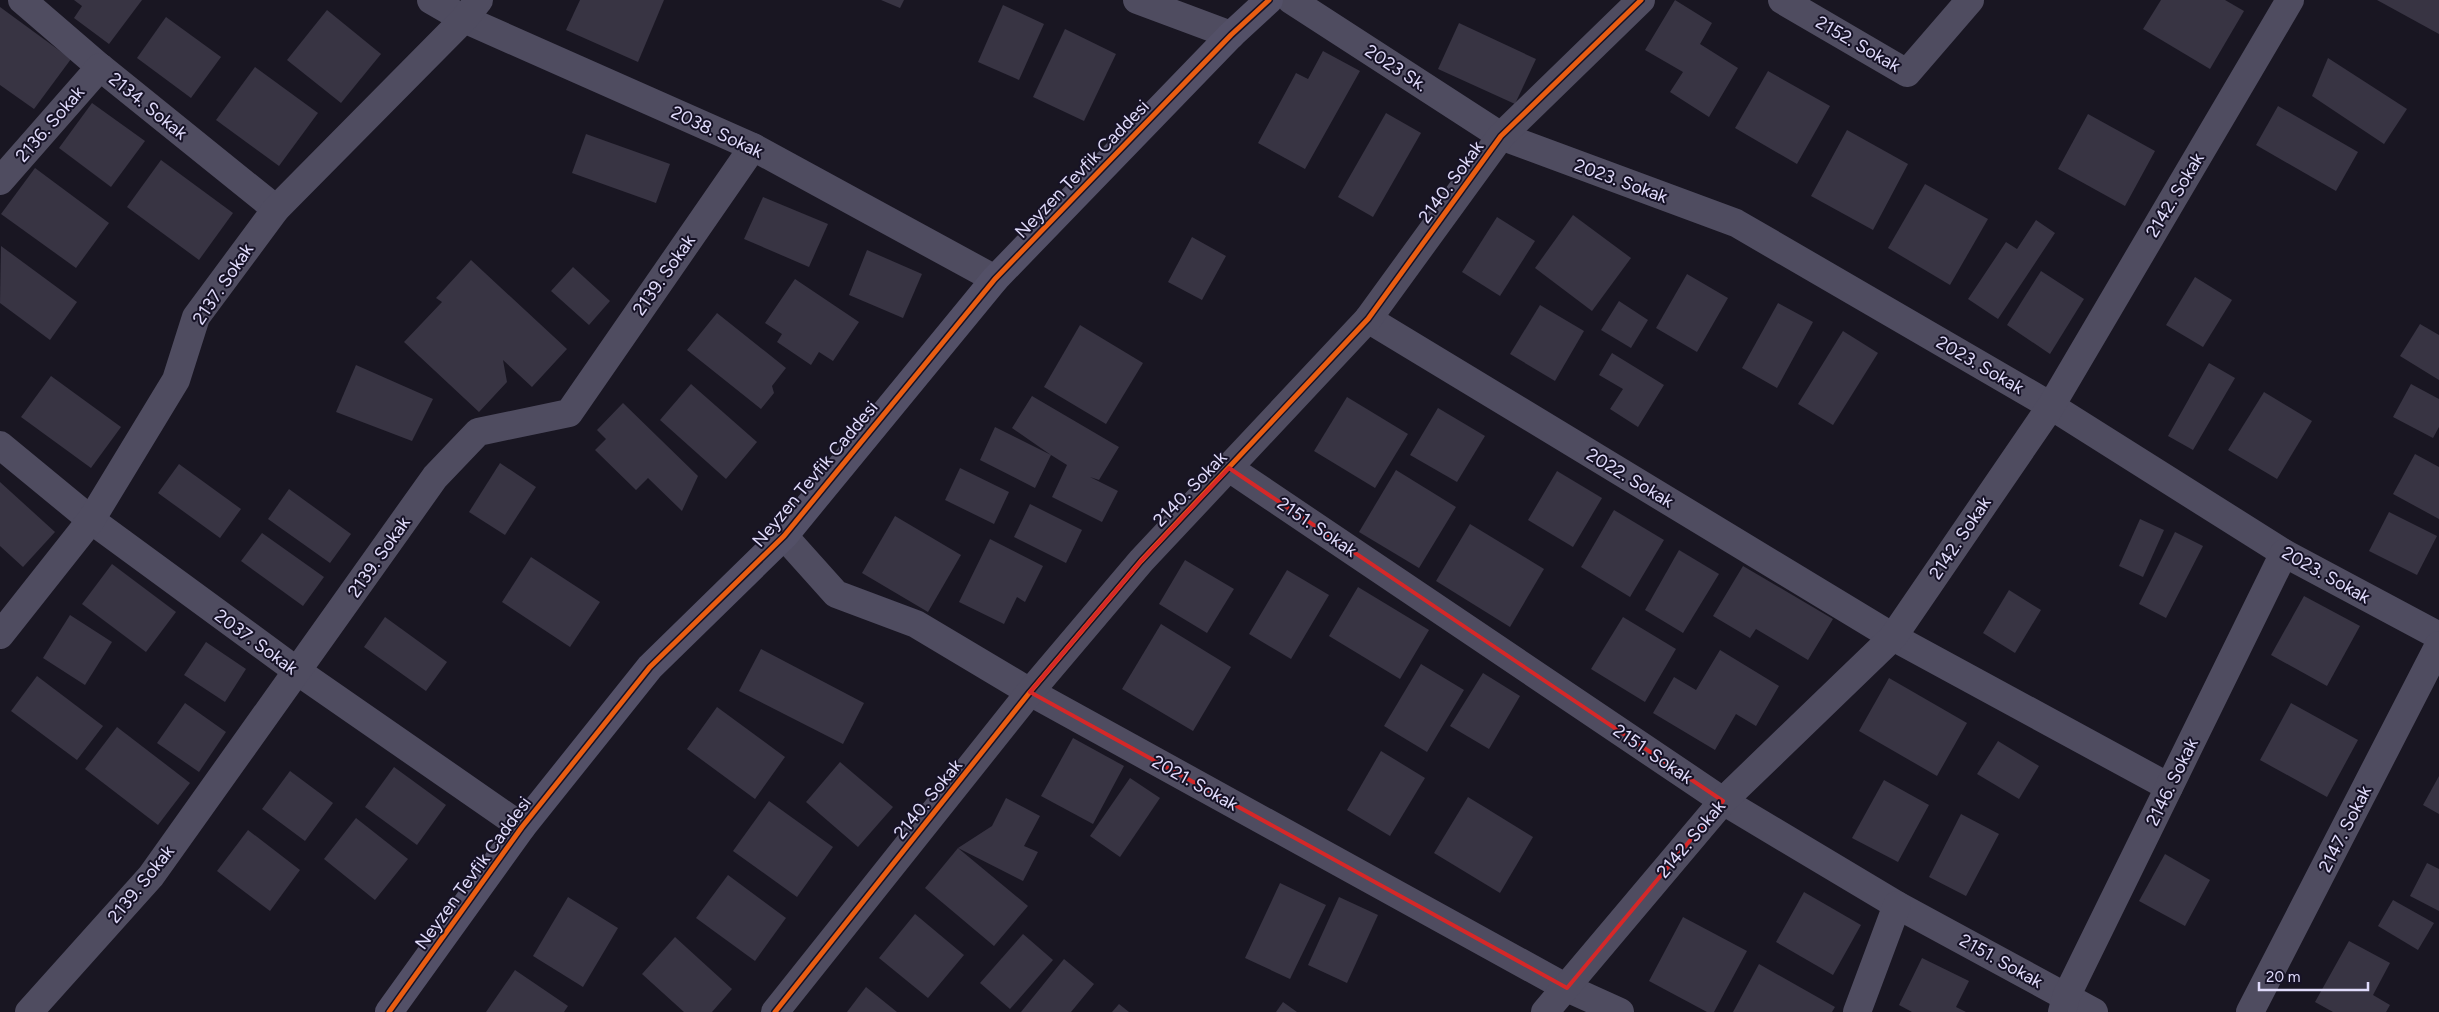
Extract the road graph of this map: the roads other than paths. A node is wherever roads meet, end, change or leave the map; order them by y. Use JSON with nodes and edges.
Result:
{"nodes":[{"id":1,"x":22,"y":0,"type":"edge"},
{"id":2,"x":431,"y":0,"type":"edge"},
{"id":3,"x":1136,"y":0,"type":"edge"},
{"id":4,"x":1269,"y":0,"type":"edge"},
{"id":5,"x":1292,"y":0,"type":"edge"},
{"id":6,"x":1641,"y":0,"type":"edge"},
{"id":7,"x":1782,"y":0,"type":"edge"},
{"id":8,"x":1970,"y":0,"type":"edge"},
{"id":9,"x":2290,"y":0,"type":"edge"},
{"id":10,"x":471,"y":9,"type":"edge"},
{"id":11,"x":1231,"y":36,"type":"junction"},
{"id":12,"x":100,"y":67,"type":"junction"},
{"id":13,"x":1500,"y":136,"type":"junction"},
{"id":14,"x":753,"y":147,"type":"junction"},
{"id":15,"x":0,"y":181,"type":"edge"},
{"id":16,"x":276,"y":209,"type":"junction"},
{"id":17,"x":995,"y":279,"type":"junction"},
{"id":18,"x":1368,"y":319,"type":"junction"},
{"id":19,"x":2050,"y":406,"type":"junction"},
{"id":20,"x":0,"y":444,"type":"edge"},
{"id":21,"x":1229,"y":468,"type":"junction"},
{"id":22,"x":91,"y":520,"type":"junction"},
{"id":23,"x":784,"y":536,"type":"junction"},
{"id":24,"x":2284,"y":553,"type":"junction"},
{"id":25,"x":0,"y":635,"type":"edge"},
{"id":26,"x":2439,"y":636,"type":"edge"},
{"id":27,"x":1892,"y":637,"type":"junction"},
{"id":28,"x":2439,"y":645,"type":"edge"},
{"id":29,"x":297,"y":671,"type":"junction"},
{"id":30,"x":1030,"y":692,"type":"junction"},
{"id":31,"x":2169,"y":787,"type":"junction"},
{"id":32,"x":1723,"y":800,"type":"junction"},
{"id":33,"x":522,"y":827,"type":"junction"},
{"id":34,"x":1898,"y":905,"type":"junction"},
{"id":35,"x":1567,"y":988,"type":"junction"},
{"id":36,"x":2064,"y":1004,"type":"edge"},
{"id":37,"x":29,"y":1012,"type":"edge"},
{"id":38,"x":389,"y":1012,"type":"edge"},
{"id":39,"x":775,"y":1012,"type":"edge"},
{"id":40,"x":1545,"y":1012,"type":"edge"},
{"id":41,"x":1620,"y":1012,"type":"edge"},
{"id":42,"x":1857,"y":1012,"type":"edge"},
{"id":43,"x":2094,"y":1012,"type":"edge"},
{"id":44,"x":2250,"y":1012,"type":"edge"}],
"edges":[{"from":1,"to":12,"type":"street","name":"2134. Sokak"},
{"from":2,"to":10,"type":"street","name":"2038. Sokak"},
{"from":3,"to":11,"type":"street"},
{"from":4,"to":11,"type":"street","name":"Neyzen Tevfik Caddesi"},
{"from":5,"to":13,"type":"street","name":"2023 Sk."},
{"from":6,"to":13,"type":"street","name":"2140. Sokak"},
{"from":7,"to":8,"type":"street","name":"2152. Sokak"},
{"from":9,"to":19,"type":"street","name":"2142. Sokak"},
{"from":10,"to":14,"type":"street","name":"2038. Sokak"},
{"from":10,"to":16,"type":"street","name":"2137. Sokak"},
{"from":11,"to":17,"type":"street","name":"Neyzen Tevfik Caddesi"},
{"from":12,"to":15,"type":"street","name":"2136. Sokak"},
{"from":12,"to":16,"type":"street","name":"2134. Sokak"},
{"from":13,"to":18,"type":"street","name":"2140. Sokak"},
{"from":13,"to":19,"type":"street","name":"2023. Sokak"},
{"from":14,"to":17,"type":"street","name":"2038. Sokak"},
{"from":14,"to":29,"type":"street","name":"2139. Sokak"},
{"from":16,"to":22,"type":"street","name":"2137. Sokak"},
{"from":17,"to":23,"type":"street","name":"Neyzen Tevfik Caddesi"},
{"from":18,"to":21,"type":"street","name":"2140. Sokak"},
{"from":18,"to":27,"type":"street","name":"2022. Sokak"},
{"from":19,"to":24,"type":"street","name":"2023. Sokak"},
{"from":19,"to":27,"type":"street","name":"2142. Sokak"},
{"from":20,"to":22,"type":"street","name":"2037. Sokak"},
{"from":21,"to":30,"type":"street","name":"2140. Sokak"},
{"from":21,"to":32,"type":"street","name":"2151. Sokak"},
{"from":22,"to":25,"type":"street","name":"2137. Sokak"},
{"from":22,"to":29,"type":"street","name":"2037. Sokak"},
{"from":23,"to":30,"type":"street","name":"2021. Sokak"},
{"from":23,"to":33,"type":"street","name":"Neyzen Tevfik Caddesi"},
{"from":24,"to":26,"type":"street","name":"2023. Sokak"},
{"from":24,"to":31,"type":"street","name":"2146. Sokak"},
{"from":27,"to":31,"type":"street","name":"2022. Sokak"},
{"from":27,"to":32,"type":"street","name":"2142. Sokak"},
{"from":28,"to":44,"type":"street","name":"2147. Sokak"},
{"from":29,"to":33,"type":"street","name":"2037. Sokak"},
{"from":29,"to":37,"type":"street","name":"2139. Sokak"},
{"from":30,"to":35,"type":"street","name":"2021. Sokak"},
{"from":30,"to":39,"type":"street","name":"2140. Sokak"},
{"from":31,"to":36,"type":"street","name":"2146. Sokak"},
{"from":32,"to":34,"type":"street","name":"2151. Sokak"},
{"from":32,"to":35,"type":"street","name":"2142. Sokak"},
{"from":33,"to":38,"type":"street","name":"Neyzen Tevfik Caddesi"},
{"from":34,"to":36,"type":"street","name":"2151. Sokak"},
{"from":34,"to":42,"type":"street"},
{"from":35,"to":40,"type":"street","name":"2142. Sokak"},
{"from":35,"to":41,"type":"street","name":"2021. Sokak"},
{"from":36,"to":43,"type":"street","name":"2151. Sokak"}]}
